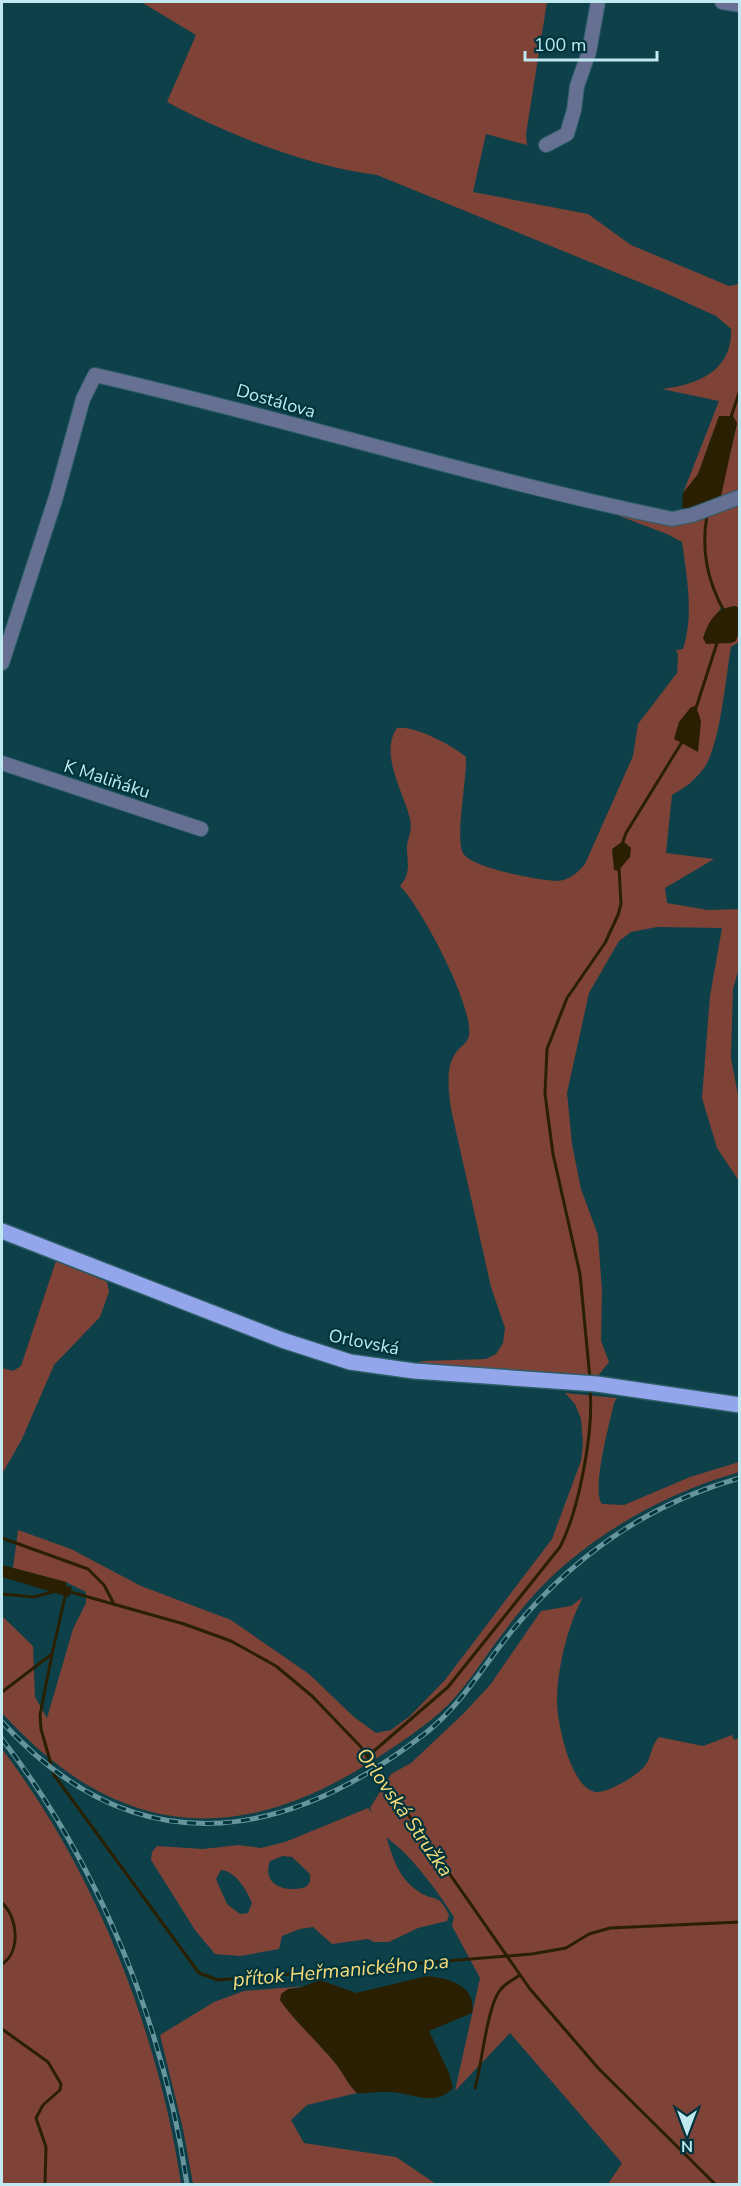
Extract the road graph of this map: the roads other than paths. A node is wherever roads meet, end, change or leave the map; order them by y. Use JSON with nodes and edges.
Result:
{"nodes":[{"id":1,"x":598,"y":2,"type":"edge"},
{"id":2,"x":722,"y":2,"type":"edge"},
{"id":3,"x":740,"y":5,"type":"edge"},
{"id":4,"x":546,"y":145,"type":"dead end"},
{"id":5,"x":740,"y":497,"type":"edge"},
{"id":6,"x":2,"y":663,"type":"edge"},
{"id":7,"x":2,"y":762,"type":"edge"},
{"id":8,"x":201,"y":829,"type":"dead end"},
{"id":9,"x":2,"y":1231,"type":"edge"},
{"id":10,"x":740,"y":1405,"type":"edge"}],
"edges":[{"from":1,"to":4,"type":"street"},
{"from":2,"to":3,"type":"street"},
{"from":5,"to":6,"type":"street","name":"Dostálova"},
{"from":7,"to":8,"type":"street","name":"K Maliňáku"},
{"from":9,"to":10,"type":"main road","name":"Orlovská"}]}
